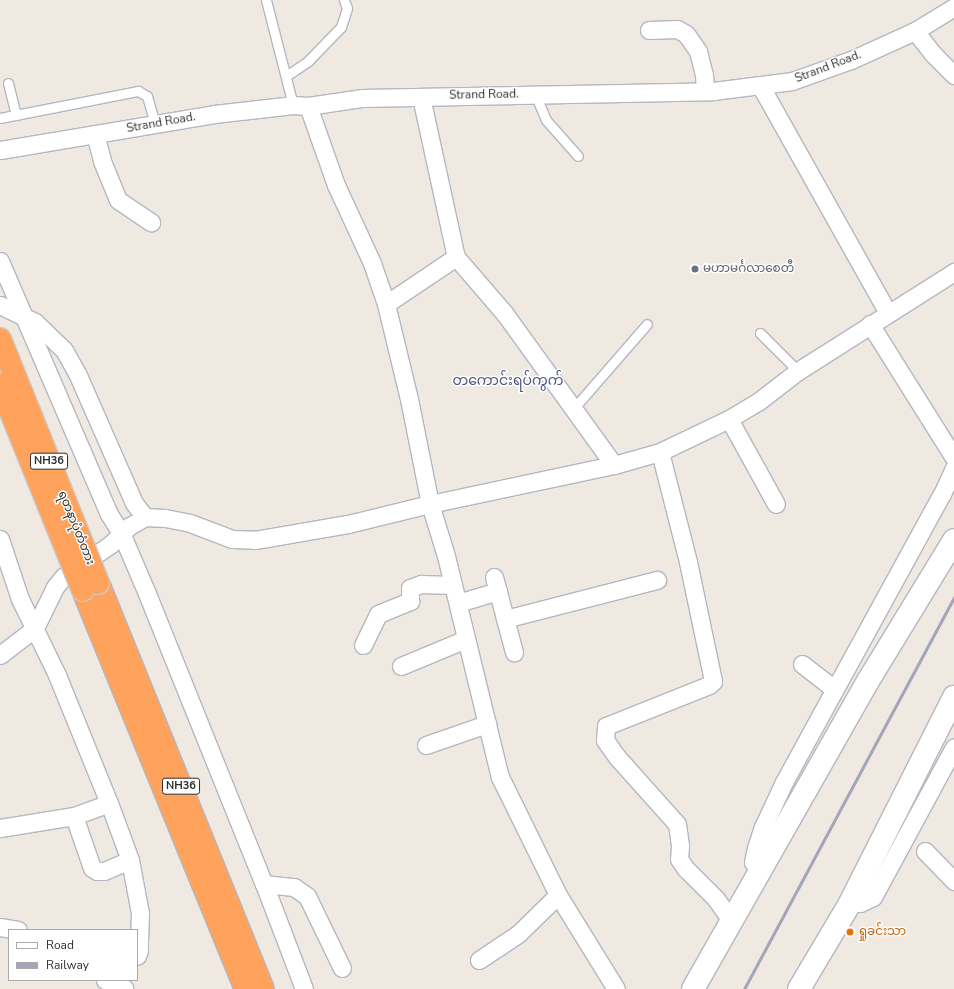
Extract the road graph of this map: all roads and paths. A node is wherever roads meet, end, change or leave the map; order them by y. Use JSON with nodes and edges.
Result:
{"nodes":[{"id":1,"x":266,"y":0,"type":"edge"},
{"id":2,"x":344,"y":0,"type":"edge"},
{"id":3,"x":954,"y":8,"type":"edge"},
{"id":4,"x":650,"y":30,"type":"dead end"},
{"id":5,"x":915,"y":31,"type":"junction"},
{"id":6,"x":954,"y":75,"type":"edge"},
{"id":7,"x":286,"y":76,"type":"junction"},
{"id":8,"x":8,"y":83,"type":"dead end"},
{"id":9,"x":760,"y":85,"type":"junction"},
{"id":10,"x":705,"y":91,"type":"junction"},
{"id":11,"x":535,"y":94,"type":"junction"},
{"id":12,"x":422,"y":97,"type":"junction"},
{"id":13,"x":300,"y":105,"type":"junction"},
{"id":14,"x":16,"y":115,"type":"junction"},
{"id":15,"x":0,"y":118,"type":"edge"},
{"id":16,"x":155,"y":124,"type":"junction"},
{"id":17,"x":95,"y":134,"type":"junction"},
{"id":18,"x":0,"y":150,"type":"edge"},
{"id":19,"x":578,"y":156,"type":"dead end"},
{"id":20,"x":151,"y":222,"type":"dead end"},
{"id":21,"x":456,"y":257,"type":"junction"},
{"id":22,"x":0,"y":261,"type":"edge"},
{"id":23,"x":954,"y":272,"type":"edge"},
{"id":24,"x":386,"y":304,"type":"junction"},
{"id":25,"x":0,"y":305,"type":"edge"},
{"id":26,"x":888,"y":313,"type":"junction"},
{"id":27,"x":23,"y":316,"type":"junction"},
{"id":28,"x":647,"y":324,"type":"dead end"},
{"id":29,"x":870,"y":324,"type":"junction"},
{"id":30,"x":760,"y":333,"type":"dead end"},
{"id":31,"x":0,"y":339,"type":"edge"},
{"id":32,"x":798,"y":371,"type":"junction"},
{"id":33,"x":0,"y":385,"type":"edge"},
{"id":34,"x":574,"y":408,"type":"junction"},
{"id":35,"x":730,"y":419,"type":"junction"},
{"id":36,"x":660,"y":452,"type":"junction"},
{"id":37,"x":954,"y":458,"type":"edge"},
{"id":38,"x":614,"y":465,"type":"junction"},
{"id":39,"x":954,"y":468,"type":"edge"},
{"id":40,"x":430,"y":504,"type":"junction"},
{"id":41,"x":776,"y":504,"type":"dead end"},
{"id":42,"x":145,"y":517,"type":"junction"},
{"id":43,"x":122,"y":535,"type":"junction"},
{"id":44,"x":0,"y":539,"type":"edge"},
{"id":45,"x":954,"y":540,"type":"edge"},
{"id":46,"x":657,"y":580,"type":"dead end"},
{"id":47,"x":453,"y":585,"type":"junction"},
{"id":48,"x":90,"y":586,"type":"junction"},
{"id":49,"x":458,"y":603,"type":"junction"},
{"id":50,"x":505,"y":619,"type":"junction"},
{"id":51,"x":35,"y":628,"type":"junction"},
{"id":52,"x":466,"y":639,"type":"junction"},
{"id":53,"x":363,"y":645,"type":"dead end"},
{"id":54,"x":514,"y":652,"type":"dead end"},
{"id":55,"x":0,"y":655,"type":"edge"},
{"id":56,"x":802,"y":664,"type":"dead end"},
{"id":57,"x":401,"y":666,"type":"dead end"},
{"id":58,"x":836,"y":687,"type":"junction"},
{"id":59,"x":954,"y":697,"type":"edge"},
{"id":60,"x":487,"y":724,"type":"junction"},
{"id":61,"x":426,"y":744,"type":"dead end"},
{"id":62,"x":954,"y":747,"type":"edge"},
{"id":63,"x":912,"y":780,"type":"junction"},
{"id":64,"x":931,"y":791,"type":"junction"},
{"id":65,"x":109,"y":803,"type":"junction"},
{"id":66,"x":74,"y":816,"type":"junction"},
{"id":67,"x":0,"y":828,"type":"edge"},
{"id":68,"x":925,"y":851,"type":"dead end"},
{"id":69,"x":130,"y":860,"type":"junction"},
{"id":70,"x":760,"y":872,"type":"junction"},
{"id":71,"x":954,"y":881,"type":"edge"},
{"id":72,"x":264,"y":884,"type":"junction"},
{"id":73,"x":558,"y":895,"type":"junction"},
{"id":74,"x":850,"y":903,"type":"junction"},
{"id":75,"x":732,"y":922,"type":"junction"},
{"id":76,"x":0,"y":927,"type":"edge"},
{"id":77,"x":12,"y":929,"type":"edge"},
{"id":78,"x":138,"y":953,"type":"edge"},
{"id":79,"x":479,"y":960,"type":"dead end"},
{"id":80,"x":342,"y":968,"type":"dead end"},
{"id":81,"x":107,"y":981,"type":"edge"},
{"id":82,"x":125,"y":986,"type":"edge"},
{"id":83,"x":246,"y":989,"type":"edge"},
{"id":84,"x":263,"y":989,"type":"edge"},
{"id":85,"x":304,"y":989,"type":"edge"},
{"id":86,"x":616,"y":989,"type":"edge"},
{"id":87,"x":693,"y":989,"type":"edge"},
{"id":88,"x":799,"y":989,"type":"edge"}],
"edges":[{"from":1,"to":7,"type":"lane"},
{"from":2,"to":7,"type":"lane"},
{"from":3,"to":5,"type":"street","name":"Strand Road."},
{"from":4,"to":10,"type":"street"},
{"from":5,"to":6,"type":"street"},
{"from":5,"to":9,"type":"street","name":"Strand Road."},
{"from":7,"to":13,"type":"lane"},
{"from":8,"to":14,"type":"lane"},
{"from":9,"to":10,"type":"street","name":"Strand Road."},
{"from":9,"to":26,"type":"street"},
{"from":10,"to":11,"type":"street","name":"Strand Road."},
{"from":11,"to":12,"type":"street","name":"Strand Road."},
{"from":11,"to":19,"type":"lane"},
{"from":12,"to":13,"type":"street","name":"Strand Road."},
{"from":12,"to":21,"type":"street"},
{"from":13,"to":16,"type":"street","name":"Strand Road."},
{"from":13,"to":24,"type":"street"},
{"from":14,"to":15,"type":"lane"},
{"from":14,"to":16,"type":"lane"},
{"from":16,"to":17,"type":"street","name":"Strand Road."},
{"from":17,"to":18,"type":"street","name":"Strand Road."},
{"from":17,"to":20,"type":"street"},
{"from":21,"to":24,"type":"street"},
{"from":21,"to":34,"type":"street"},
{"from":22,"to":27,"type":"street"},
{"from":23,"to":26,"type":"street"},
{"from":24,"to":40,"type":"street"},
{"from":25,"to":27,"type":"street"},
{"from":26,"to":29,"type":"street"},
{"from":27,"to":42,"type":"street"},
{"from":27,"to":43,"type":"street"},
{"from":28,"to":34,"type":"lane"},
{"from":29,"to":32,"type":"street"},
{"from":29,"to":37,"type":"street"},
{"from":30,"to":32,"type":"lane"},
{"from":31,"to":48,"type":"highway","name":"ရတနာပုံတံတား","number":"NH36","bridge":true},
{"from":32,"to":35,"type":"street"},
{"from":33,"to":48,"type":"highway","name":"ရတနာပုံတံတား","number":"NH36","bridge":true},
{"from":34,"to":38,"type":"street"},
{"from":35,"to":36,"type":"street"},
{"from":35,"to":41,"type":"street"},
{"from":36,"to":38,"type":"street"},
{"from":36,"to":75,"type":"street"},
{"from":38,"to":40,"type":"street"},
{"from":39,"to":58,"type":"street"},
{"from":40,"to":42,"type":"street"},
{"from":40,"to":47,"type":"street"},
{"from":42,"to":43,"type":"street"},
{"from":43,"to":51,"type":"street"},
{"from":43,"to":72,"type":"street"},
{"from":44,"to":51,"type":"street"},
{"from":45,"to":70,"type":"main road"},
{"from":46,"to":50,"type":"street"},
{"from":47,"to":49,"type":"street"},
{"from":47,"to":53,"type":"street"},
{"from":48,"to":83,"type":"highway","number":"NH36"},
{"from":48,"to":84,"type":"highway","number":"NH36"},
{"from":49,"to":50,"type":"street"},
{"from":49,"to":52,"type":"street"},
{"from":50,"to":54,"type":"street"},
{"from":51,"to":55,"type":"street"},
{"from":51,"to":65,"type":"street"},
{"from":52,"to":57,"type":"street"},
{"from":52,"to":60,"type":"street"},
{"from":56,"to":58,"type":"street"},
{"from":58,"to":70,"type":"street"},
{"from":59,"to":63,"type":"main road"},
{"from":60,"to":61,"type":"street"},
{"from":60,"to":73,"type":"street"},
{"from":62,"to":64,"type":"street"},
{"from":63,"to":64,"type":"street"},
{"from":63,"to":74,"type":"main road"},
{"from":64,"to":74,"type":"street"},
{"from":65,"to":66,"type":"street"},
{"from":65,"to":69,"type":"street"},
{"from":66,"to":67,"type":"street"},
{"from":66,"to":69,"type":"street"},
{"from":68,"to":71,"type":"street"},
{"from":69,"to":78,"type":"street"},
{"from":70,"to":75,"type":"main road"},
{"from":72,"to":80,"type":"street"},
{"from":72,"to":85,"type":"street"},
{"from":73,"to":79,"type":"street"},
{"from":73,"to":86,"type":"street"},
{"from":74,"to":88,"type":"main road"},
{"from":75,"to":87,"type":"main road"},
{"from":76,"to":77,"type":"street"},
{"from":81,"to":82,"type":"street"}]}
